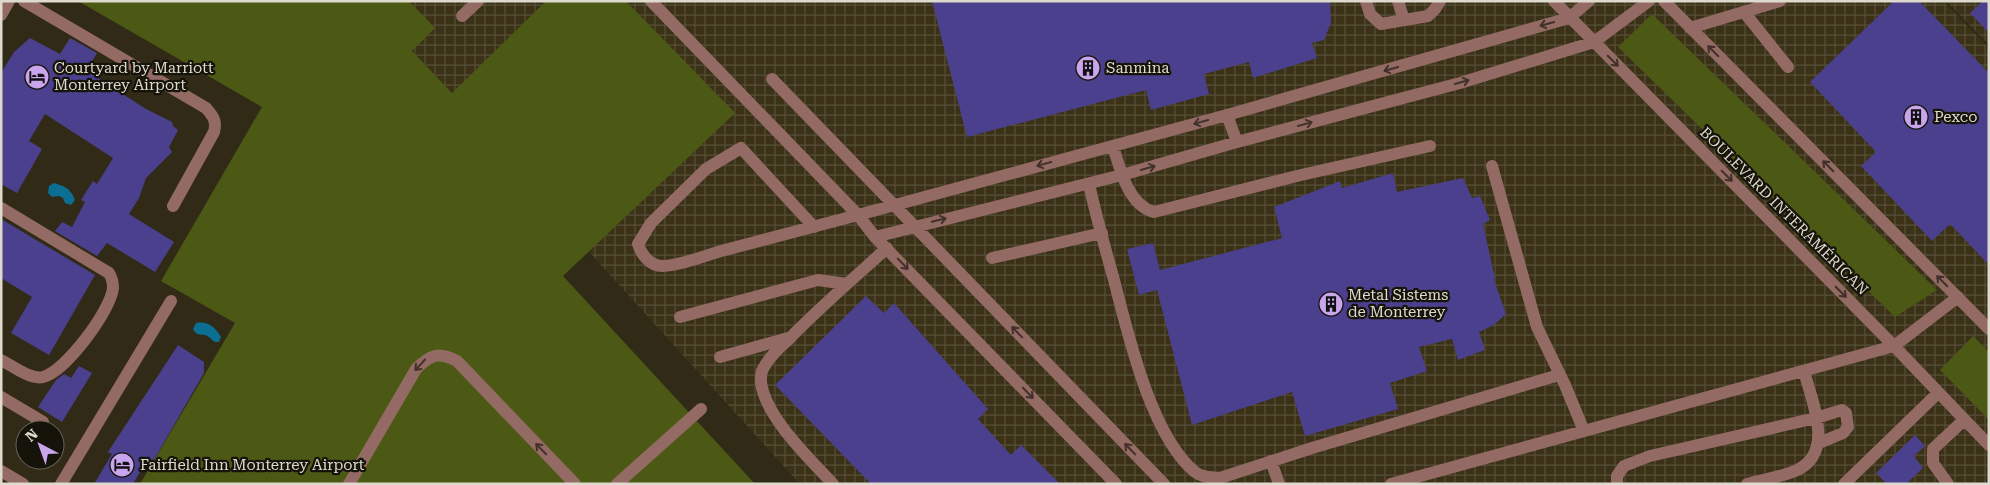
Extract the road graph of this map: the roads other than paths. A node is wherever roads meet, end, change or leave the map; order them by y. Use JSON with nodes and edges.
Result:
{"nodes":[{"id":1,"x":9,"y":1,"type":"edge"},
{"id":2,"x":24,"y":1,"type":"edge"},
{"id":3,"x":478,"y":1,"type":"edge"},
{"id":4,"x":651,"y":1,"type":"edge"},
{"id":5,"x":1366,"y":1,"type":"edge"},
{"id":6,"x":1398,"y":1,"type":"edge"},
{"id":7,"x":1440,"y":1,"type":"edge"},
{"id":8,"x":1554,"y":1,"type":"edge"},
{"id":9,"x":1589,"y":1,"type":"edge"},
{"id":10,"x":1649,"y":1,"type":"edge"},
{"id":11,"x":1664,"y":1,"type":"edge"},
{"id":12,"x":1780,"y":1,"type":"edge"},
{"id":13,"x":1744,"y":12,"type":"junction"},
{"id":14,"x":1,"y":14,"type":"edge"},
{"id":15,"x":462,"y":16,"type":"dead end"},
{"id":16,"x":1569,"y":18,"type":"junction"},
{"id":17,"x":1404,"y":20,"type":"junction"},
{"id":18,"x":1690,"y":28,"type":"junction"},
{"id":19,"x":1594,"y":42,"type":"junction"},
{"id":20,"x":1788,"y":67,"type":"dead end"},
{"id":21,"x":772,"y":79,"type":"dead end"},
{"id":22,"x":1227,"y":115,"type":"junction"},
{"id":23,"x":1236,"y":142,"type":"junction"},
{"id":24,"x":1113,"y":146,"type":"junction"},
{"id":25,"x":1430,"y":146,"type":"dead end"},
{"id":26,"x":1492,"y":166,"type":"dead end"},
{"id":27,"x":1122,"y":175,"type":"junction"},
{"id":28,"x":1088,"y":184,"type":"junction"},
{"id":29,"x":893,"y":205,"type":"junction"},
{"id":30,"x":173,"y":206,"type":"dead end"},
{"id":31,"x":1,"y":208,"type":"edge"},
{"id":32,"x":858,"y":215,"type":"junction"},
{"id":33,"x":914,"y":226,"type":"junction"},
{"id":34,"x":814,"y":227,"type":"junction"},
{"id":35,"x":1102,"y":234,"type":"junction"},
{"id":36,"x":875,"y":237,"type":"junction"},
{"id":37,"x":887,"y":248,"type":"junction"},
{"id":38,"x":992,"y":258,"type":"dead end"},
{"id":39,"x":847,"y":284,"type":"junction"},
{"id":40,"x":1958,"y":297,"type":"junction"},
{"id":41,"x":171,"y":301,"type":"dead end"},
{"id":42,"x":680,"y":318,"type":"dead end"},
{"id":43,"x":1989,"y":329,"type":"edge"},
{"id":44,"x":790,"y":338,"type":"junction"},
{"id":45,"x":1894,"y":346,"type":"junction"},
{"id":46,"x":720,"y":357,"type":"dead end"},
{"id":47,"x":1,"y":360,"type":"edge"},
{"id":48,"x":1804,"y":371,"type":"junction"},
{"id":49,"x":1560,"y":375,"type":"junction"},
{"id":50,"x":1938,"y":393,"type":"junction"},
{"id":51,"x":1,"y":397,"type":"edge"},
{"id":52,"x":701,"y":409,"type":"dead end"},
{"id":53,"x":1816,"y":418,"type":"junction"},
{"id":54,"x":40,"y":420,"type":"edge"},
{"id":55,"x":1964,"y":420,"type":"junction"},
{"id":56,"x":1584,"y":431,"type":"junction"},
{"id":57,"x":1818,"y":443,"type":"junction"},
{"id":58,"x":1989,"y":445,"type":"edge"},
{"id":59,"x":1272,"y":461,"type":"junction"},
{"id":60,"x":1,"y":471,"type":"edge"},
{"id":61,"x":24,"y":484,"type":"edge"},
{"id":62,"x":62,"y":484,"type":"edge"},
{"id":63,"x":349,"y":484,"type":"edge"},
{"id":64,"x":574,"y":484,"type":"edge"},
{"id":65,"x":617,"y":484,"type":"edge"},
{"id":66,"x":833,"y":484,"type":"edge"},
{"id":67,"x":1116,"y":484,"type":"edge"},
{"id":68,"x":1164,"y":484,"type":"edge"},
{"id":69,"x":1279,"y":484,"type":"edge"},
{"id":70,"x":1391,"y":484,"type":"edge"},
{"id":71,"x":1617,"y":484,"type":"edge"},
{"id":72,"x":1746,"y":484,"type":"edge"},
{"id":73,"x":1844,"y":484,"type":"edge"},
{"id":74,"x":1948,"y":484,"type":"edge"}],
"edges":[{"from":1,"to":14,"type":"street"},
{"from":2,"to":30,"type":"street"},
{"from":3,"to":15,"type":"street"},
{"from":4,"to":32,"type":"street"},
{"from":5,"to":17,"type":"street"},
{"from":6,"to":17,"type":"street"},
{"from":7,"to":17,"type":"street"},
{"from":8,"to":16,"type":"street","name":"BOULEVARD INTERAMÉRICAN"},
{"from":9,"to":16,"type":"street"},
{"from":10,"to":19,"type":"street"},
{"from":11,"to":18,"type":"street"},
{"from":12,"to":13,"type":"street"},
{"from":13,"to":18,"type":"street"},
{"from":13,"to":20,"type":"street"},
{"from":16,"to":19,"type":"street","name":"BOULEVARD INTERAMÉRICAN"},
{"from":16,"to":22,"type":"street","one_way":true},
{"from":40,"to":18,"type":"street","one_way":true},
{"from":23,"to":19,"type":"street","one_way":true},
{"from":19,"to":45,"type":"street","name":"BOULEVARD INTERAMÉRICAN","one_way":true},
{"from":21,"to":29,"type":"street"},
{"from":22,"to":23,"type":"street"},
{"from":22,"to":24,"type":"street","one_way":true},
{"from":27,"to":23,"type":"street","one_way":true},
{"from":24,"to":27,"type":"street"},
{"from":24,"to":29,"type":"street","one_way":true},
{"from":25,"to":27,"type":"street"},
{"from":26,"to":49,"type":"street"},
{"from":27,"to":28,"type":"street"},
{"from":33,"to":28,"type":"street","one_way":true},
{"from":28,"to":35,"type":"street"},
{"from":29,"to":32,"type":"street"},
{"from":29,"to":33,"type":"street"},
{"from":31,"to":47,"type":"street"},
{"from":32,"to":34,"type":"street"},
{"from":32,"to":36,"type":"street"},
{"from":33,"to":36,"type":"street"},
{"from":68,"to":33,"type":"street","one_way":true},
{"from":34,"to":34,"type":"street"},
{"from":35,"to":38,"type":"street"},
{"from":35,"to":59,"type":"street"},
{"from":36,"to":37,"type":"street"},
{"from":37,"to":39,"type":"street"},
{"from":37,"to":67,"type":"street","one_way":true},
{"from":39,"to":42,"type":"street"},
{"from":39,"to":44,"type":"street"},
{"from":40,"to":43,"type":"street"},
{"from":40,"to":45,"type":"street"},
{"from":41,"to":62,"type":"street"},
{"from":44,"to":46,"type":"street"},
{"from":44,"to":66,"type":"street"},
{"from":45,"to":48,"type":"street"},
{"from":45,"to":50,"type":"street","name":"BOULEVARD INTERAMÉRICAN"},
{"from":48,"to":53,"type":"street"},
{"from":48,"to":56,"type":"street"},
{"from":49,"to":56,"type":"street"},
{"from":49,"to":59,"type":"street"},
{"from":50,"to":55,"type":"street","name":"BOULEVARD INTERAMÉRICAN"},
{"from":50,"to":73,"type":"street"},
{"from":51,"to":54,"type":"street"},
{"from":52,"to":65,"type":"street"},
{"from":53,"to":57,"type":"street"},
{"from":53,"to":57,"type":"street"},
{"from":53,"to":71,"type":"street"},
{"from":55,"to":58,"type":"street","name":"BOULEVARD INTERAMÉRICAN"},
{"from":55,"to":74,"type":"street"},
{"from":56,"to":70,"type":"street"},
{"from":57,"to":72,"type":"street"},
{"from":59,"to":69,"type":"street"},
{"from":60,"to":61,"type":"street"},
{"from":64,"to":63,"type":"street","one_way":true}]}
